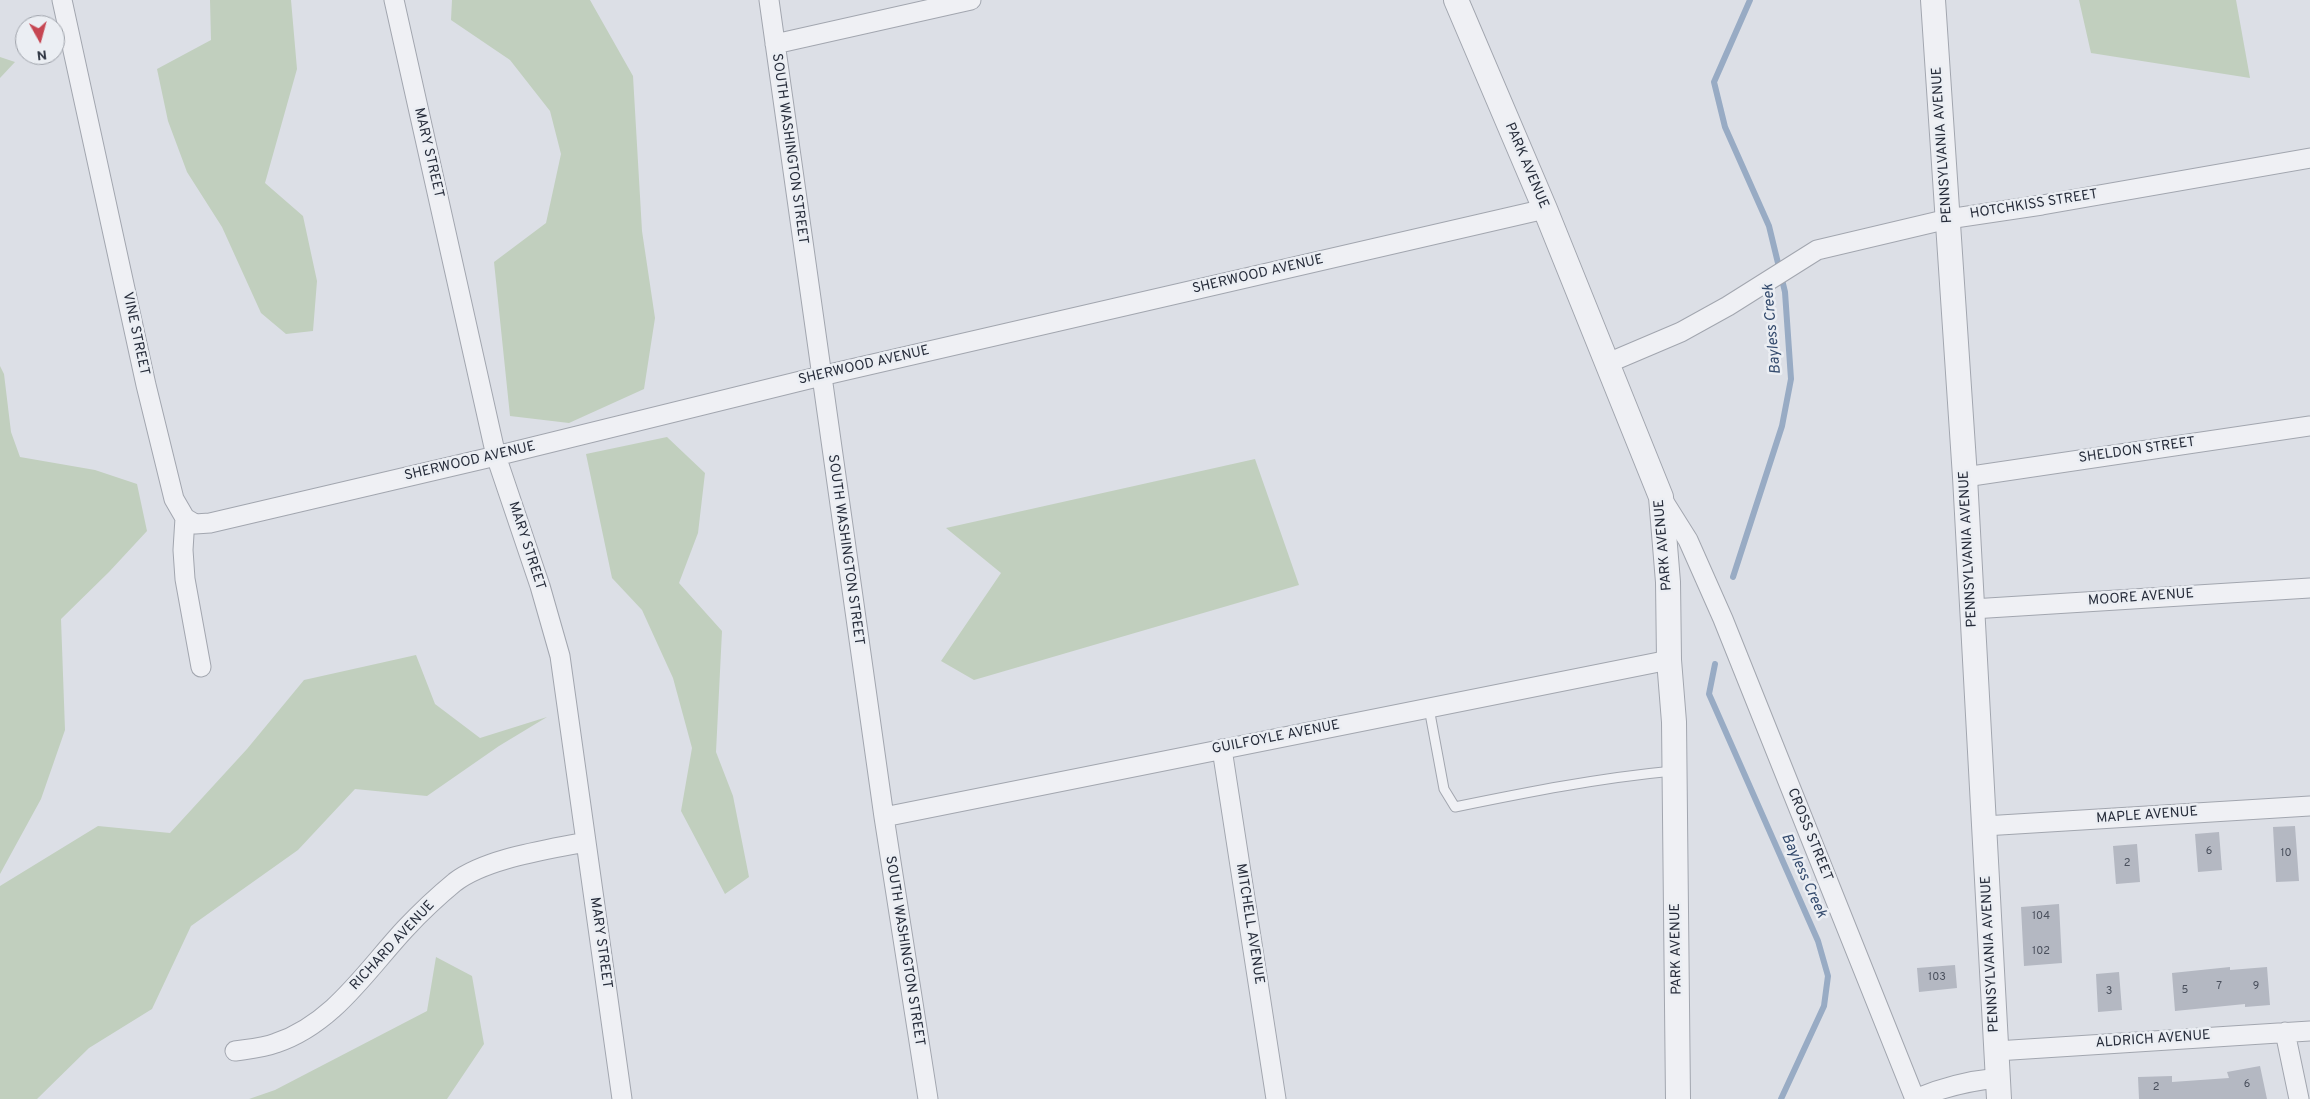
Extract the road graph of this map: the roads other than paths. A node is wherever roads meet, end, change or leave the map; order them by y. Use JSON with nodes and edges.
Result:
{"nodes":[{"id":1,"x":62,"y":0,"type":"edge"},
{"id":2,"x":394,"y":0,"type":"edge"},
{"id":3,"x":769,"y":0,"type":"edge"},
{"id":4,"x":970,"y":0,"type":"edge"},
{"id":5,"x":1456,"y":0,"type":"edge"},
{"id":6,"x":1933,"y":0,"type":"edge"},
{"id":7,"x":775,"y":44,"type":"junction"},
{"id":8,"x":2310,"y":158,"type":"edge"},
{"id":9,"x":1545,"y":209,"type":"junction"},
{"id":10,"x":1948,"y":219,"type":"junction"},
{"id":11,"x":1608,"y":363,"type":"junction"},
{"id":12,"x":821,"y":376,"type":"junction"},
{"id":13,"x":2310,"y":426,"type":"edge"},
{"id":14,"x":496,"y":456,"type":"junction"},
{"id":15,"x":1964,"y":477,"type":"junction"},
{"id":16,"x":1661,"y":497,"type":"junction"},
{"id":17,"x":185,"y":518,"type":"junction"},
{"id":18,"x":2310,"y":588,"type":"edge"},
{"id":19,"x":1972,"y":609,"type":"junction"},
{"id":20,"x":1669,"y":660,"type":"junction"},
{"id":21,"x":201,"y":667,"type":"dead end"},
{"id":22,"x":1429,"y":708,"type":"junction"},
{"id":23,"x":1222,"y":750,"type":"junction"},
{"id":24,"x":1674,"y":771,"type":"junction"},
{"id":25,"x":2310,"y":806,"type":"edge"},
{"id":26,"x":884,"y":817,"type":"junction"},
{"id":27,"x":1984,"y":826,"type":"junction"},
{"id":28,"x":585,"y":842,"type":"junction"},
{"id":29,"x":2310,"y":1030,"type":"edge"},
{"id":30,"x":2285,"y":1032,"type":"junction"},
{"id":31,"x":1996,"y":1050,"type":"junction"},
{"id":32,"x":235,"y":1051,"type":"dead end"},
{"id":33,"x":1998,"y":1089,"type":"edge"},
{"id":34,"x":622,"y":1099,"type":"edge"},
{"id":35,"x":928,"y":1099,"type":"edge"},
{"id":36,"x":1276,"y":1099,"type":"edge"},
{"id":37,"x":1678,"y":1099,"type":"edge"},
{"id":38,"x":1915,"y":1099,"type":"edge"},
{"id":39,"x":2299,"y":1099,"type":"edge"}],
"edges":[{"from":1,"to":17,"type":"street","name":"VINE STREET"},
{"from":2,"to":14,"type":"street","name":"MARY STREET"},
{"from":3,"to":7,"type":"street","name":"SOUTH WASHINGTON STREET"},
{"from":4,"to":7,"type":"street"},
{"from":5,"to":9,"type":"street","name":"PARK AVENUE"},
{"from":6,"to":10,"type":"street","name":"PENNSYLVANIA AVENUE"},
{"from":7,"to":12,"type":"street","name":"SOUTH WASHINGTON STREET"},
{"from":8,"to":10,"type":"street","name":"HOTCHKISS STREET"},
{"from":9,"to":11,"type":"street","name":"PARK AVENUE"},
{"from":9,"to":12,"type":"street","name":"SHERWOOD AVENUE"},
{"from":10,"to":11,"type":"street","name":"HOTCHKISS STREET"},
{"from":10,"to":15,"type":"street","name":"PENNSYLVANIA AVENUE"},
{"from":11,"to":16,"type":"street","name":"PARK AVENUE"},
{"from":12,"to":14,"type":"street","name":"SHERWOOD AVENUE"},
{"from":12,"to":26,"type":"street","name":"SOUTH WASHINGTON STREET"},
{"from":13,"to":15,"type":"street","name":"SHELDON STREET"},
{"from":14,"to":17,"type":"street","name":"SHERWOOD AVENUE"},
{"from":14,"to":28,"type":"street","name":"MARY STREET"},
{"from":15,"to":19,"type":"street","name":"PENNSYLVANIA AVENUE"},
{"from":16,"to":20,"type":"street","name":"PARK AVENUE"},
{"from":16,"to":38,"type":"street","name":"CROSS STREET"},
{"from":17,"to":21,"type":"street"},
{"from":18,"to":19,"type":"street","name":"MOORE AVENUE"},
{"from":19,"to":27,"type":"street","name":"PENNSYLVANIA AVENUE"},
{"from":20,"to":22,"type":"street","name":"GUILFOYLE AVENUE"},
{"from":20,"to":24,"type":"street","name":"PARK AVENUE"},
{"from":22,"to":23,"type":"street","name":"GUILFOYLE AVENUE"},
{"from":22,"to":24,"type":"lane"},
{"from":23,"to":26,"type":"street","name":"GUILFOYLE AVENUE"},
{"from":23,"to":36,"type":"street","name":"MITCHELL AVENUE"},
{"from":24,"to":37,"type":"street","name":"PARK AVENUE"},
{"from":25,"to":27,"type":"street","name":"MAPLE AVENUE"},
{"from":26,"to":35,"type":"street","name":"SOUTH WASHINGTON STREET"},
{"from":27,"to":31,"type":"street","name":"PENNSYLVANIA AVENUE"},
{"from":28,"to":32,"type":"street","name":"RICHARD AVENUE"},
{"from":28,"to":34,"type":"street","name":"MARY STREET"},
{"from":29,"to":30,"type":"street","name":"ALDRICH AVENUE"},
{"from":30,"to":31,"type":"street","name":"ALDRICH AVENUE"},
{"from":30,"to":39,"type":"street"},
{"from":31,"to":33,"type":"street","name":"PENNSYLVANIA AVENUE"},
{"from":33,"to":38,"type":"street","name":"CROSS STREET"}]}
